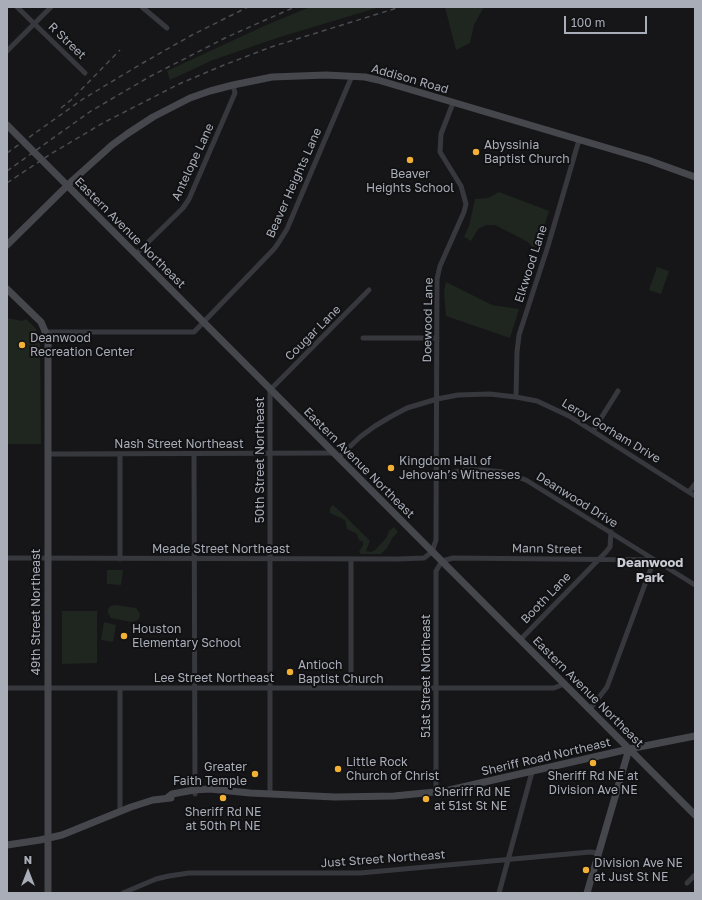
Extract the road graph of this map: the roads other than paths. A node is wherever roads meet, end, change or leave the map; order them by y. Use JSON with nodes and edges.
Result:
{"nodes":[{"id":1,"x":17,"y":7,"type":"edge"},
{"id":2,"x":52,"y":7,"type":"edge"},
{"id":3,"x":142,"y":7,"type":"edge"},
{"id":4,"x":35,"y":24,"type":"junction"},
{"id":5,"x":167,"y":28,"type":"dead end"},
{"id":6,"x":7,"y":51,"type":"edge"},
{"id":7,"x":85,"y":73,"type":"dead end"},
{"id":8,"x":352,"y":76,"type":"junction"},
{"id":9,"x":233,"y":85,"type":"junction"},
{"id":10,"x":453,"y":103,"type":"junction"},
{"id":11,"x":7,"y":125,"type":"edge"},
{"id":12,"x":579,"y":140,"type":"junction"},
{"id":13,"x":695,"y":177,"type":"edge"},
{"id":14,"x":67,"y":186,"type":"junction"},
{"id":15,"x":7,"y":246,"type":"edge"},
{"id":16,"x":136,"y":254,"type":"junction"},
{"id":17,"x":7,"y":289,"type":"edge"},
{"id":18,"x":370,"y":290,"type":"dead end"},
{"id":19,"x":204,"y":322,"type":"junction"},
{"id":20,"x":46,"y":332,"type":"junction"},
{"id":21,"x":363,"y":338,"type":"dead end"},
{"id":22,"x":437,"y":338,"type":"junction"},
{"id":23,"x":270,"y":390,"type":"junction"},
{"id":24,"x":618,"y":390,"type":"dead end"},
{"id":25,"x":516,"y":396,"type":"junction"},
{"id":26,"x":437,"y":399,"type":"junction"},
{"id":27,"x":593,"y":431,"type":"junction"},
{"id":28,"x":48,"y":454,"type":"junction"},
{"id":29,"x":120,"y":454,"type":"junction"},
{"id":30,"x":194,"y":454,"type":"junction"},
{"id":31,"x":270,"y":454,"type":"junction"},
{"id":32,"x":336,"y":456,"type":"junction"},
{"id":33,"x":436,"y":476,"type":"junction"},
{"id":34,"x":695,"y":484,"type":"edge"},
{"id":35,"x":689,"y":492,"type":"junction"},
{"id":36,"x":695,"y":496,"type":"edge"},
{"id":37,"x":611,"y":532,"type":"junction"},
{"id":38,"x":432,"y":552,"type":"junction"},
{"id":39,"x":7,"y":558,"type":"edge"},
{"id":40,"x":48,"y":558,"type":"junction"},
{"id":41,"x":120,"y":558,"type":"junction"},
{"id":42,"x":194,"y":558,"type":"junction"},
{"id":43,"x":270,"y":559,"type":"junction"},
{"id":44,"x":350,"y":559,"type":"junction"},
{"id":45,"x":598,"y":560,"type":"junction"},
{"id":46,"x":654,"y":560,"type":"junction"},
{"id":47,"x":442,"y":561,"type":"junction"},
{"id":48,"x":695,"y":585,"type":"edge"},
{"id":49,"x":520,"y":640,"type":"junction"},
{"id":50,"x":564,"y":684,"type":"junction"},
{"id":51,"x":7,"y":688,"type":"edge"},
{"id":52,"x":47,"y":688,"type":"junction"},
{"id":53,"x":120,"y":688,"type":"junction"},
{"id":54,"x":194,"y":688,"type":"junction"},
{"id":55,"x":270,"y":688,"type":"junction"},
{"id":56,"x":351,"y":688,"type":"junction"},
{"id":57,"x":436,"y":688,"type":"junction"},
{"id":58,"x":590,"y":709,"type":"junction"},
{"id":59,"x":695,"y":736,"type":"edge"},
{"id":60,"x":629,"y":750,"type":"junction"},
{"id":61,"x":532,"y":772,"type":"junction"},
{"id":62,"x":436,"y":791,"type":"junction"},
{"id":63,"x":194,"y":792,"type":"junction"},
{"id":64,"x":270,"y":794,"type":"junction"},
{"id":65,"x":120,"y":811,"type":"junction"},
{"id":66,"x":695,"y":815,"type":"edge"},
{"id":67,"x":48,"y":836,"type":"junction"},
{"id":68,"x":7,"y":841,"type":"edge"},
{"id":69,"x":7,"y":845,"type":"edge"},
{"id":70,"x":598,"y":853,"type":"junction"},
{"id":71,"x":509,"y":859,"type":"junction"},
{"id":72,"x":695,"y":874,"type":"edge"},
{"id":73,"x":687,"y":883,"type":"dead end"},
{"id":74,"x":48,"y":893,"type":"edge"},
{"id":75,"x":124,"y":893,"type":"edge"},
{"id":76,"x":499,"y":893,"type":"edge"},
{"id":77,"x":586,"y":893,"type":"edge"}],
"edges":[{"from":1,"to":4,"type":"street","name":"R Street"},
{"from":2,"to":4,"type":"street"},
{"from":3,"to":5,"type":"street"},
{"from":4,"to":6,"type":"street"},
{"from":4,"to":7,"type":"street","name":"R Street"},
{"from":8,"to":9,"type":"main road","name":"Addison Road"},
{"from":8,"to":10,"type":"main road","name":"Addison Road"},
{"from":8,"to":19,"type":"street","name":"Beaver Heights Lane"},
{"from":9,"to":14,"type":"main road","name":"Addison Road"},
{"from":9,"to":16,"type":"street","name":"Antelope Lane"},
{"from":10,"to":12,"type":"main road","name":"Addison Road"},
{"from":10,"to":22,"type":"street","name":"Doewood Lane"},
{"from":11,"to":14,"type":"main road","name":"Eastern Avenue Northeast"},
{"from":12,"to":13,"type":"main road","name":"Addison Road"},
{"from":12,"to":25,"type":"street","name":"Elkwood Lane"},
{"from":14,"to":15,"type":"main road","name":"Addison Road"},
{"from":14,"to":16,"type":"main road","name":"Eastern Avenue Northeast"},
{"from":16,"to":19,"type":"main road","name":"Eastern Avenue Northeast"},
{"from":17,"to":20,"type":"main road"},
{"from":18,"to":23,"type":"street","name":"Cougar Lane"},
{"from":19,"to":20,"type":"street","name":"Beaver Heights Lane"},
{"from":19,"to":23,"type":"main road","name":"Eastern Avenue Northeast"},
{"from":20,"to":28,"type":"main road","name":"49th Street Northeast"},
{"from":21,"to":22,"type":"street"},
{"from":22,"to":26,"type":"street","name":"Doewood Lane"},
{"from":23,"to":31,"type":"street","name":"50th Street Northeast"},
{"from":23,"to":32,"type":"main road","name":"Eastern Avenue Northeast"},
{"from":24,"to":27,"type":"street"},
{"from":25,"to":26,"type":"street","name":"Leroy Gorham Drive"},
{"from":25,"to":27,"type":"street","name":"Leroy Gorham Drive"},
{"from":26,"to":32,"type":"street","name":"Leroy Gorham Drive"},
{"from":26,"to":33,"type":"street","name":"Doewood Lane"},
{"from":27,"to":35,"type":"street","name":"Leroy Gorham Drive"},
{"from":28,"to":29,"type":"street","name":"Nash Street Northeast"},
{"from":28,"to":40,"type":"main road","name":"49th Street Northeast"},
{"from":29,"to":30,"type":"street","name":"Nash Street Northeast"},
{"from":29,"to":41,"type":"street"},
{"from":30,"to":31,"type":"street","name":"Nash Street Northeast"},
{"from":30,"to":42,"type":"street"},
{"from":31,"to":32,"type":"street","name":"Nash Street Northeast"},
{"from":31,"to":43,"type":"street","name":"50th Street Northeast"},
{"from":32,"to":38,"type":"main road","name":"Eastern Avenue Northeast"},
{"from":33,"to":37,"type":"street","name":"Deanwood Drive"},
{"from":33,"to":38,"type":"street","name":"Doewood Lane"},
{"from":34,"to":35,"type":"street"},
{"from":35,"to":36,"type":"street","name":"Leroy Gorham Drive"},
{"from":37,"to":45,"type":"street","name":"Booth Lane"},
{"from":37,"to":46,"type":"street","name":"Deanwood Drive"},
{"from":38,"to":44,"type":"street","name":"Meade Street Northeast"},
{"from":38,"to":47,"type":"main road","name":"Eastern Avenue Northeast"},
{"from":39,"to":40,"type":"street","name":"Meade Street Northeast"},
{"from":40,"to":41,"type":"street","name":"Meade Street Northeast"},
{"from":40,"to":52,"type":"main road","name":"49th Street Northeast"},
{"from":41,"to":42,"type":"street","name":"Meade Street Northeast"},
{"from":42,"to":43,"type":"street","name":"Meade Street Northeast"},
{"from":42,"to":54,"type":"street"},
{"from":43,"to":44,"type":"street","name":"Meade Street Northeast"},
{"from":43,"to":55,"type":"street","name":"50th Street Northeast"},
{"from":44,"to":56,"type":"street"},
{"from":45,"to":46,"type":"street","name":"Mann Street"},
{"from":45,"to":47,"type":"street","name":"Mann Street"},
{"from":45,"to":49,"type":"street","name":"Booth Lane"},
{"from":46,"to":48,"type":"street","name":"Deanwood Drive"},
{"from":46,"to":58,"type":"street"},
{"from":47,"to":49,"type":"main road","name":"Eastern Avenue Northeast"},
{"from":47,"to":57,"type":"street","name":"51st Street Northeast"},
{"from":49,"to":50,"type":"main road","name":"Eastern Avenue Northeast"},
{"from":50,"to":57,"type":"street","name":"Lee Street Northeast"},
{"from":50,"to":58,"type":"main road","name":"Eastern Avenue Northeast"},
{"from":51,"to":52,"type":"street","name":"Lee Street Northeast"},
{"from":52,"to":53,"type":"street","name":"Lee Street Northeast"},
{"from":52,"to":67,"type":"main road","name":"49th Street Northeast"},
{"from":53,"to":54,"type":"street","name":"Lee Street Northeast"},
{"from":53,"to":65,"type":"street"},
{"from":54,"to":55,"type":"street","name":"Lee Street Northeast"},
{"from":54,"to":63,"type":"street"},
{"from":55,"to":56,"type":"street","name":"Lee Street Northeast"},
{"from":55,"to":64,"type":"street","name":"50th Street Northeast"},
{"from":56,"to":57,"type":"street","name":"Lee Street Northeast"},
{"from":57,"to":62,"type":"street","name":"51st Street Northeast"},
{"from":58,"to":60,"type":"main road","name":"Eastern Avenue Northeast"},
{"from":59,"to":60,"type":"main road","name":"Sheriff Road Northeast"},
{"from":60,"to":61,"type":"main road","name":"Sheriff Road Northeast"},
{"from":60,"to":66,"type":"main road","name":"Eastern Avenue Northeast"},
{"from":60,"to":70,"type":"main road"},
{"from":61,"to":62,"type":"main road","name":"Sheriff Road Northeast"},
{"from":61,"to":71,"type":"street"},
{"from":62,"to":64,"type":"main road","name":"Sheriff Road Northeast"},
{"from":63,"to":64,"type":"main road","name":"Sheriff Road Northeast"},
{"from":63,"to":65,"type":"main road","name":"Sheriff Road Northeast"},
{"from":65,"to":67,"type":"main road","name":"Sheriff Road Northeast"},
{"from":67,"to":68,"type":"main road","name":"Sheriff Road Northeast"},
{"from":67,"to":69,"type":"main road","name":"Sheriff Road Northeast"},
{"from":67,"to":74,"type":"main road","name":"49th Street Northeast"},
{"from":70,"to":71,"type":"street","name":"Just Street Northeast"},
{"from":70,"to":77,"type":"main road"},
{"from":71,"to":75,"type":"street","name":"Just Street Northeast"},
{"from":71,"to":76,"type":"street"},
{"from":72,"to":73,"type":"street"}]}
